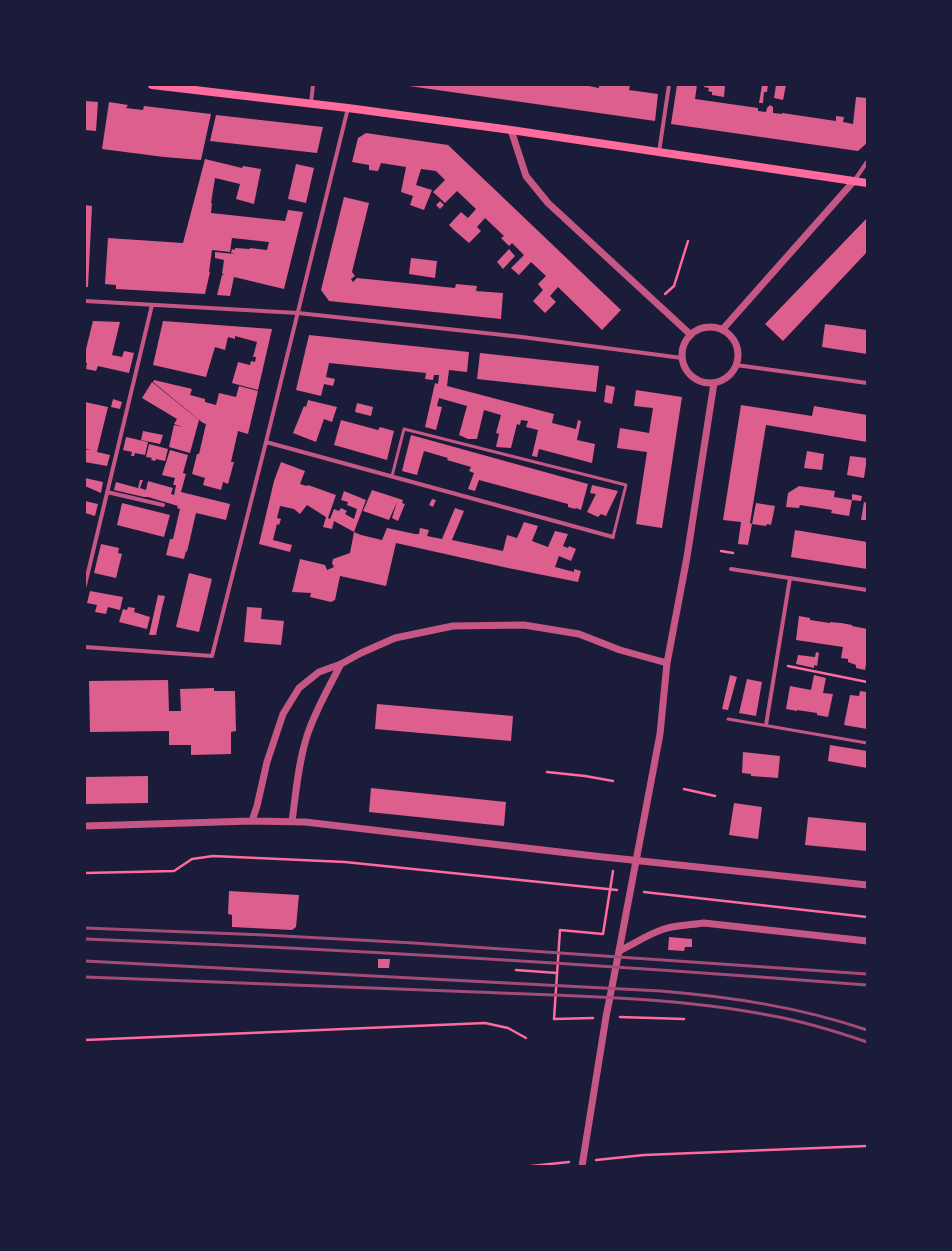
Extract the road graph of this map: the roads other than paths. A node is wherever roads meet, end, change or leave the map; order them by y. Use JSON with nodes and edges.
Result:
{"nodes":[{"id":1,"x":152,"y":85,"type":"edge"},
{"id":2,"x":313,"y":85,"type":"edge"},
{"id":3,"x":668,"y":85,"type":"edge"},
{"id":4,"x":311,"y":104,"type":"junction"},
{"id":5,"x":348,"y":108,"type":"junction"},
{"id":6,"x":511,"y":130,"type":"junction"},
{"id":7,"x":659,"y":152,"type":"junction"},
{"id":8,"x":867,"y":162,"type":"edge"},
{"id":9,"x":854,"y":181,"type":"junction"},
{"id":10,"x":867,"y":183,"type":"edge"},
{"id":11,"x":85,"y":302,"type":"edge"},
{"id":12,"x":152,"y":305,"type":"junction"},
{"id":13,"x":298,"y":313,"type":"junction"},
{"id":14,"x":722,"y":330,"type":"junction"},
{"id":15,"x":691,"y":335,"type":"junction"},
{"id":16,"x":682,"y":358,"type":"junction"},
{"id":17,"x":736,"y":365,"type":"junction"},
{"id":18,"x":714,"y":382,"type":"junction"},
{"id":19,"x":867,"y":383,"type":"edge"},
{"id":20,"x":266,"y":442,"type":"junction"},
{"id":21,"x":392,"y":476,"type":"junction"},
{"id":22,"x":107,"y":492,"type":"junction"},
{"id":23,"x":163,"y":505,"type":"dead end"},
{"id":24,"x":613,"y":537,"type":"joint"},
{"id":25,"x":731,"y":569,"type":"dead end"},
{"id":26,"x":790,"y":578,"type":"junction"},
{"id":27,"x":85,"y":585,"type":"edge"},
{"id":28,"x":867,"y":590,"type":"edge"},
{"id":29,"x":85,"y":647,"type":"edge"},
{"id":30,"x":667,"y":663,"type":"junction"},
{"id":31,"x":341,"y":664,"type":"junction"},
{"id":32,"x":728,"y":719,"type":"dead end"},
{"id":33,"x":766,"y":725,"type":"junction"},
{"id":34,"x":867,"y":743,"type":"edge"},
{"id":35,"x":252,"y":820,"type":"junction"},
{"id":36,"x":292,"y":821,"type":"junction"},
{"id":37,"x":85,"y":826,"type":"edge"},
{"id":38,"x":867,"y":885,"type":"edge"},
{"id":39,"x":867,"y":941,"type":"edge"},
{"id":40,"x":620,"y":951,"type":"junction"},
{"id":41,"x":579,"y":1164,"type":"edge"}],
"edges":[{"from":1,"to":4,"type":"main road"},
{"from":2,"to":4,"type":"street"},
{"from":3,"to":7,"type":"street"},
{"from":4,"to":5,"type":"main road"},
{"from":5,"to":6,"type":"main road"},
{"from":5,"to":13,"type":"street"},
{"from":6,"to":7,"type":"main road"},
{"from":6,"to":15,"type":"street"},
{"from":7,"to":9,"type":"main road"},
{"from":8,"to":9,"type":"street"},
{"from":9,"to":10,"type":"main road"},
{"from":9,"to":14,"type":"street"},
{"from":11,"to":12,"type":"street"},
{"from":12,"to":13,"type":"street"},
{"from":12,"to":22,"type":"street"},
{"from":13,"to":16,"type":"street"},
{"from":13,"to":20,"type":"street"},
{"from":14,"to":15,"type":"street"},
{"from":14,"to":17,"type":"street"},
{"from":15,"to":16,"type":"street"},
{"from":16,"to":18,"type":"street"},
{"from":17,"to":18,"type":"street"},
{"from":17,"to":19,"type":"street"},
{"from":18,"to":30,"type":"street"},
{"from":20,"to":21,"type":"street"},
{"from":20,"to":29,"type":"street"},
{"from":21,"to":24,"type":"street"},
{"from":21,"to":24,"type":"lane"},
{"from":22,"to":23,"type":"street"},
{"from":22,"to":27,"type":"street"},
{"from":25,"to":26,"type":"street"},
{"from":26,"to":28,"type":"street"},
{"from":26,"to":33,"type":"street"},
{"from":30,"to":31,"type":"street"},
{"from":30,"to":40,"type":"street"},
{"from":31,"to":35,"type":"street"},
{"from":31,"to":36,"type":"street"},
{"from":32,"to":33,"type":"lane"},
{"from":33,"to":34,"type":"lane"},
{"from":35,"to":36,"type":"street"},
{"from":35,"to":37,"type":"street"},
{"from":36,"to":38,"type":"street"},
{"from":39,"to":40,"type":"street"},
{"from":40,"to":41,"type":"street"}]}
